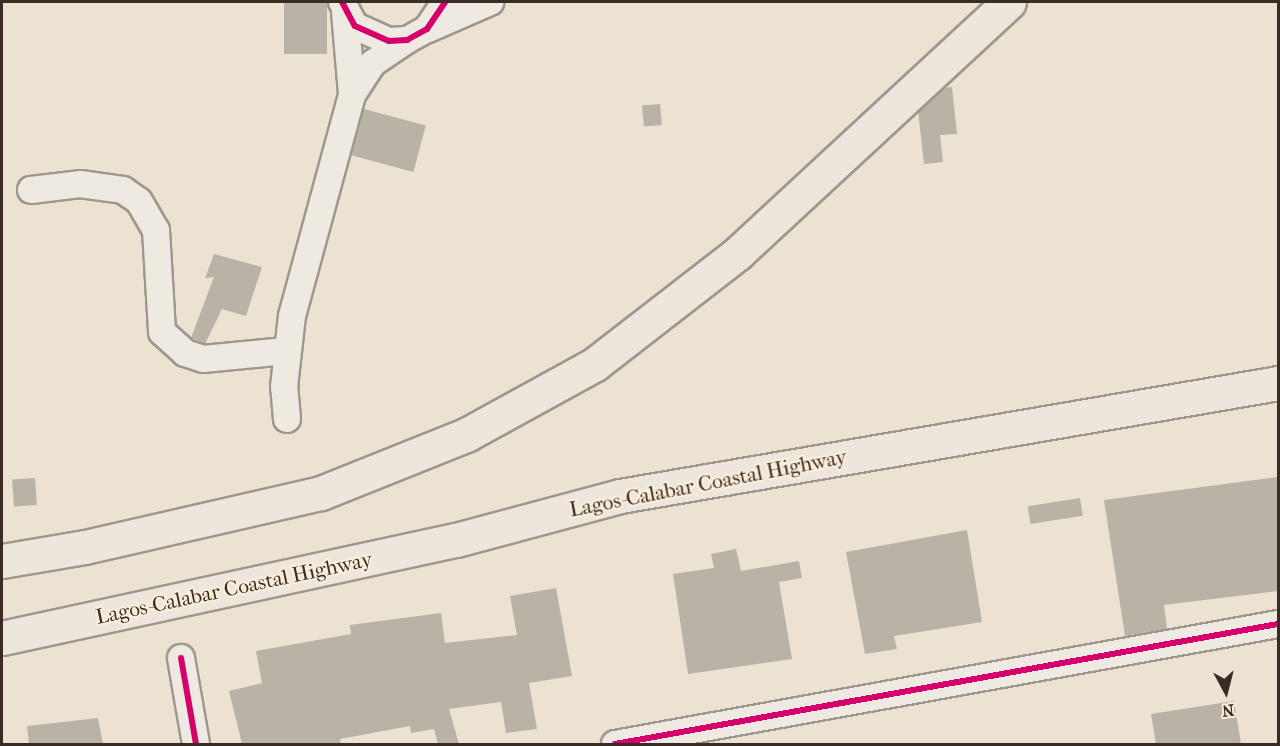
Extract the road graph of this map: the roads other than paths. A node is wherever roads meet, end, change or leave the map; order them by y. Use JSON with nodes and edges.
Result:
{"nodes":[{"id":1,"x":445,"y":2,"type":"edge"},
{"id":2,"x":490,"y":2,"type":"edge"},
{"id":3,"x":1009,"y":2,"type":"edge"},
{"id":4,"x":343,"y":6,"type":"edge"},
{"id":5,"x":417,"y":34,"type":"junction"},
{"id":6,"x":352,"y":95,"type":"junction"},
{"id":7,"x":31,"y":190,"type":"dead end"},
{"id":8,"x":286,"y":351,"type":"junction"},
{"id":9,"x":1278,"y":383,"type":"edge"},
{"id":10,"x":287,"y":419,"type":"dead end"},
{"id":11,"x":2,"y":561,"type":"edge"},
{"id":12,"x":1278,"y":624,"type":"edge"},
{"id":13,"x":2,"y":638,"type":"edge"},
{"id":14,"x":181,"y":658,"type":"dead end"},
{"id":15,"x":196,"y":744,"type":"edge"},
{"id":16,"x":615,"y":744,"type":"edge"}],
"edges":[{"from":1,"to":5,"type":"street"},
{"from":2,"to":5,"type":"street"},
{"from":3,"to":11,"type":"highway"},
{"from":4,"to":5,"type":"street"},
{"from":4,"to":6,"type":"street"},
{"from":5,"to":6,"type":"street"},
{"from":6,"to":8,"type":"street"},
{"from":7,"to":8,"type":"street"},
{"from":8,"to":10,"type":"street"},
{"from":9,"to":13,"type":"highway","name":"Lagos-Calabar Coastal Highway"},
{"from":12,"to":16,"type":"street"},
{"from":14,"to":15,"type":"street"}]}
